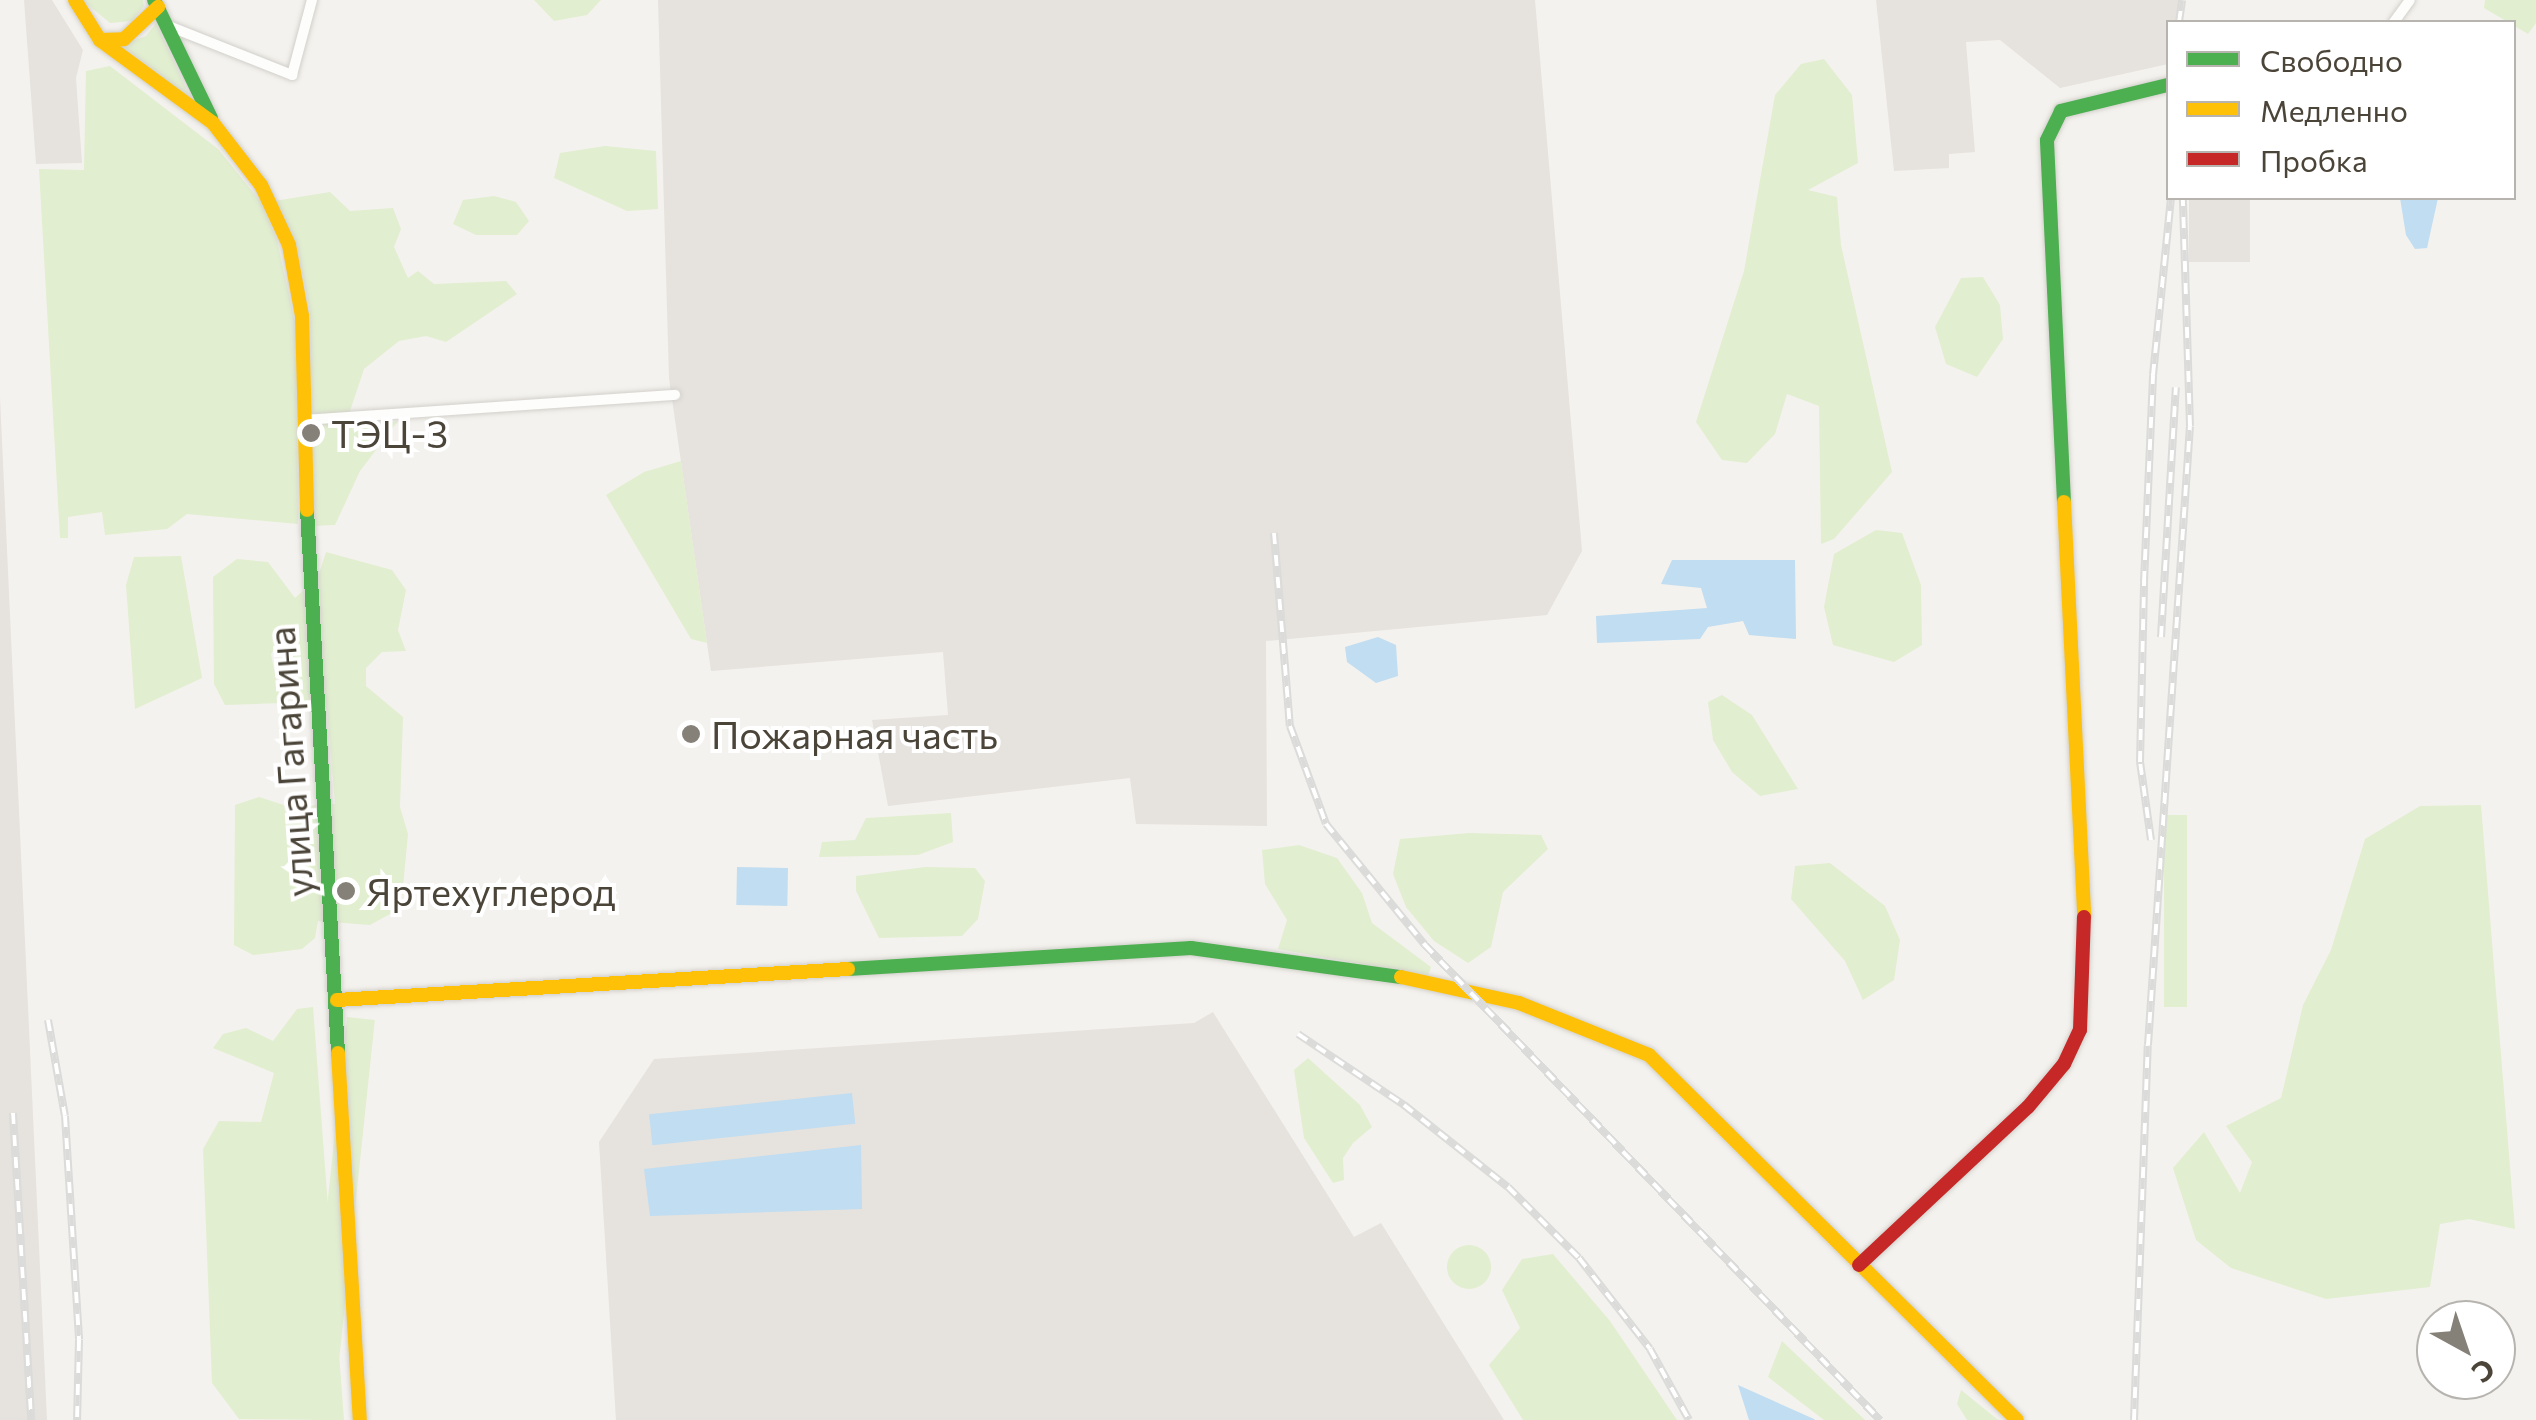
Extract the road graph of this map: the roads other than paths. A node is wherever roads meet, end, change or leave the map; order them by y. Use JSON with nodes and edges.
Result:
{"nodes":[{"id":1,"x":75,"y":0,"type":"edge"},
{"id":2,"x":312,"y":0,"type":"edge"},
{"id":3,"x":156,"y":4,"type":"edge"},
{"id":4,"x":166,"y":24,"type":"junction"},
{"id":5,"x":100,"y":40,"type":"junction"},
{"id":6,"x":2166,"y":85,"type":"edge"},
{"id":7,"x":213,"y":123,"type":"junction"},
{"id":8,"x":675,"y":395,"type":"dead end"},
{"id":9,"x":305,"y":420,"type":"junction"},
{"id":10,"x":337,"y":1000,"type":"junction"},
{"id":11,"x":1860,"y":1265,"type":"junction"},
{"id":12,"x":360,"y":1420,"type":"edge"},
{"id":13,"x":2018,"y":1420,"type":"edge"}],
"edges":[{"from":1,"to":5,"type":"street","name":"улица Гагарина"},
{"from":2,"to":4,"type":"street"},
{"from":3,"to":4,"type":"street","name":"улица Гагарина"},
{"from":3,"to":5,"type":"street","name":"улица Гагарина"},
{"from":4,"to":7,"type":"street","name":"улица Гагарина"},
{"from":5,"to":7,"type":"street","name":"улица Гагарина"},
{"from":6,"to":11,"type":"street"},
{"from":7,"to":9,"type":"street","name":"улица Гагарина"},
{"from":8,"to":9,"type":"street"},
{"from":9,"to":10,"type":"street","name":"улица Гагарина"},
{"from":10,"to":11,"type":"street"},
{"from":10,"to":12,"type":"street","name":"улица Гагарина"},
{"from":11,"to":13,"type":"street"}]}
